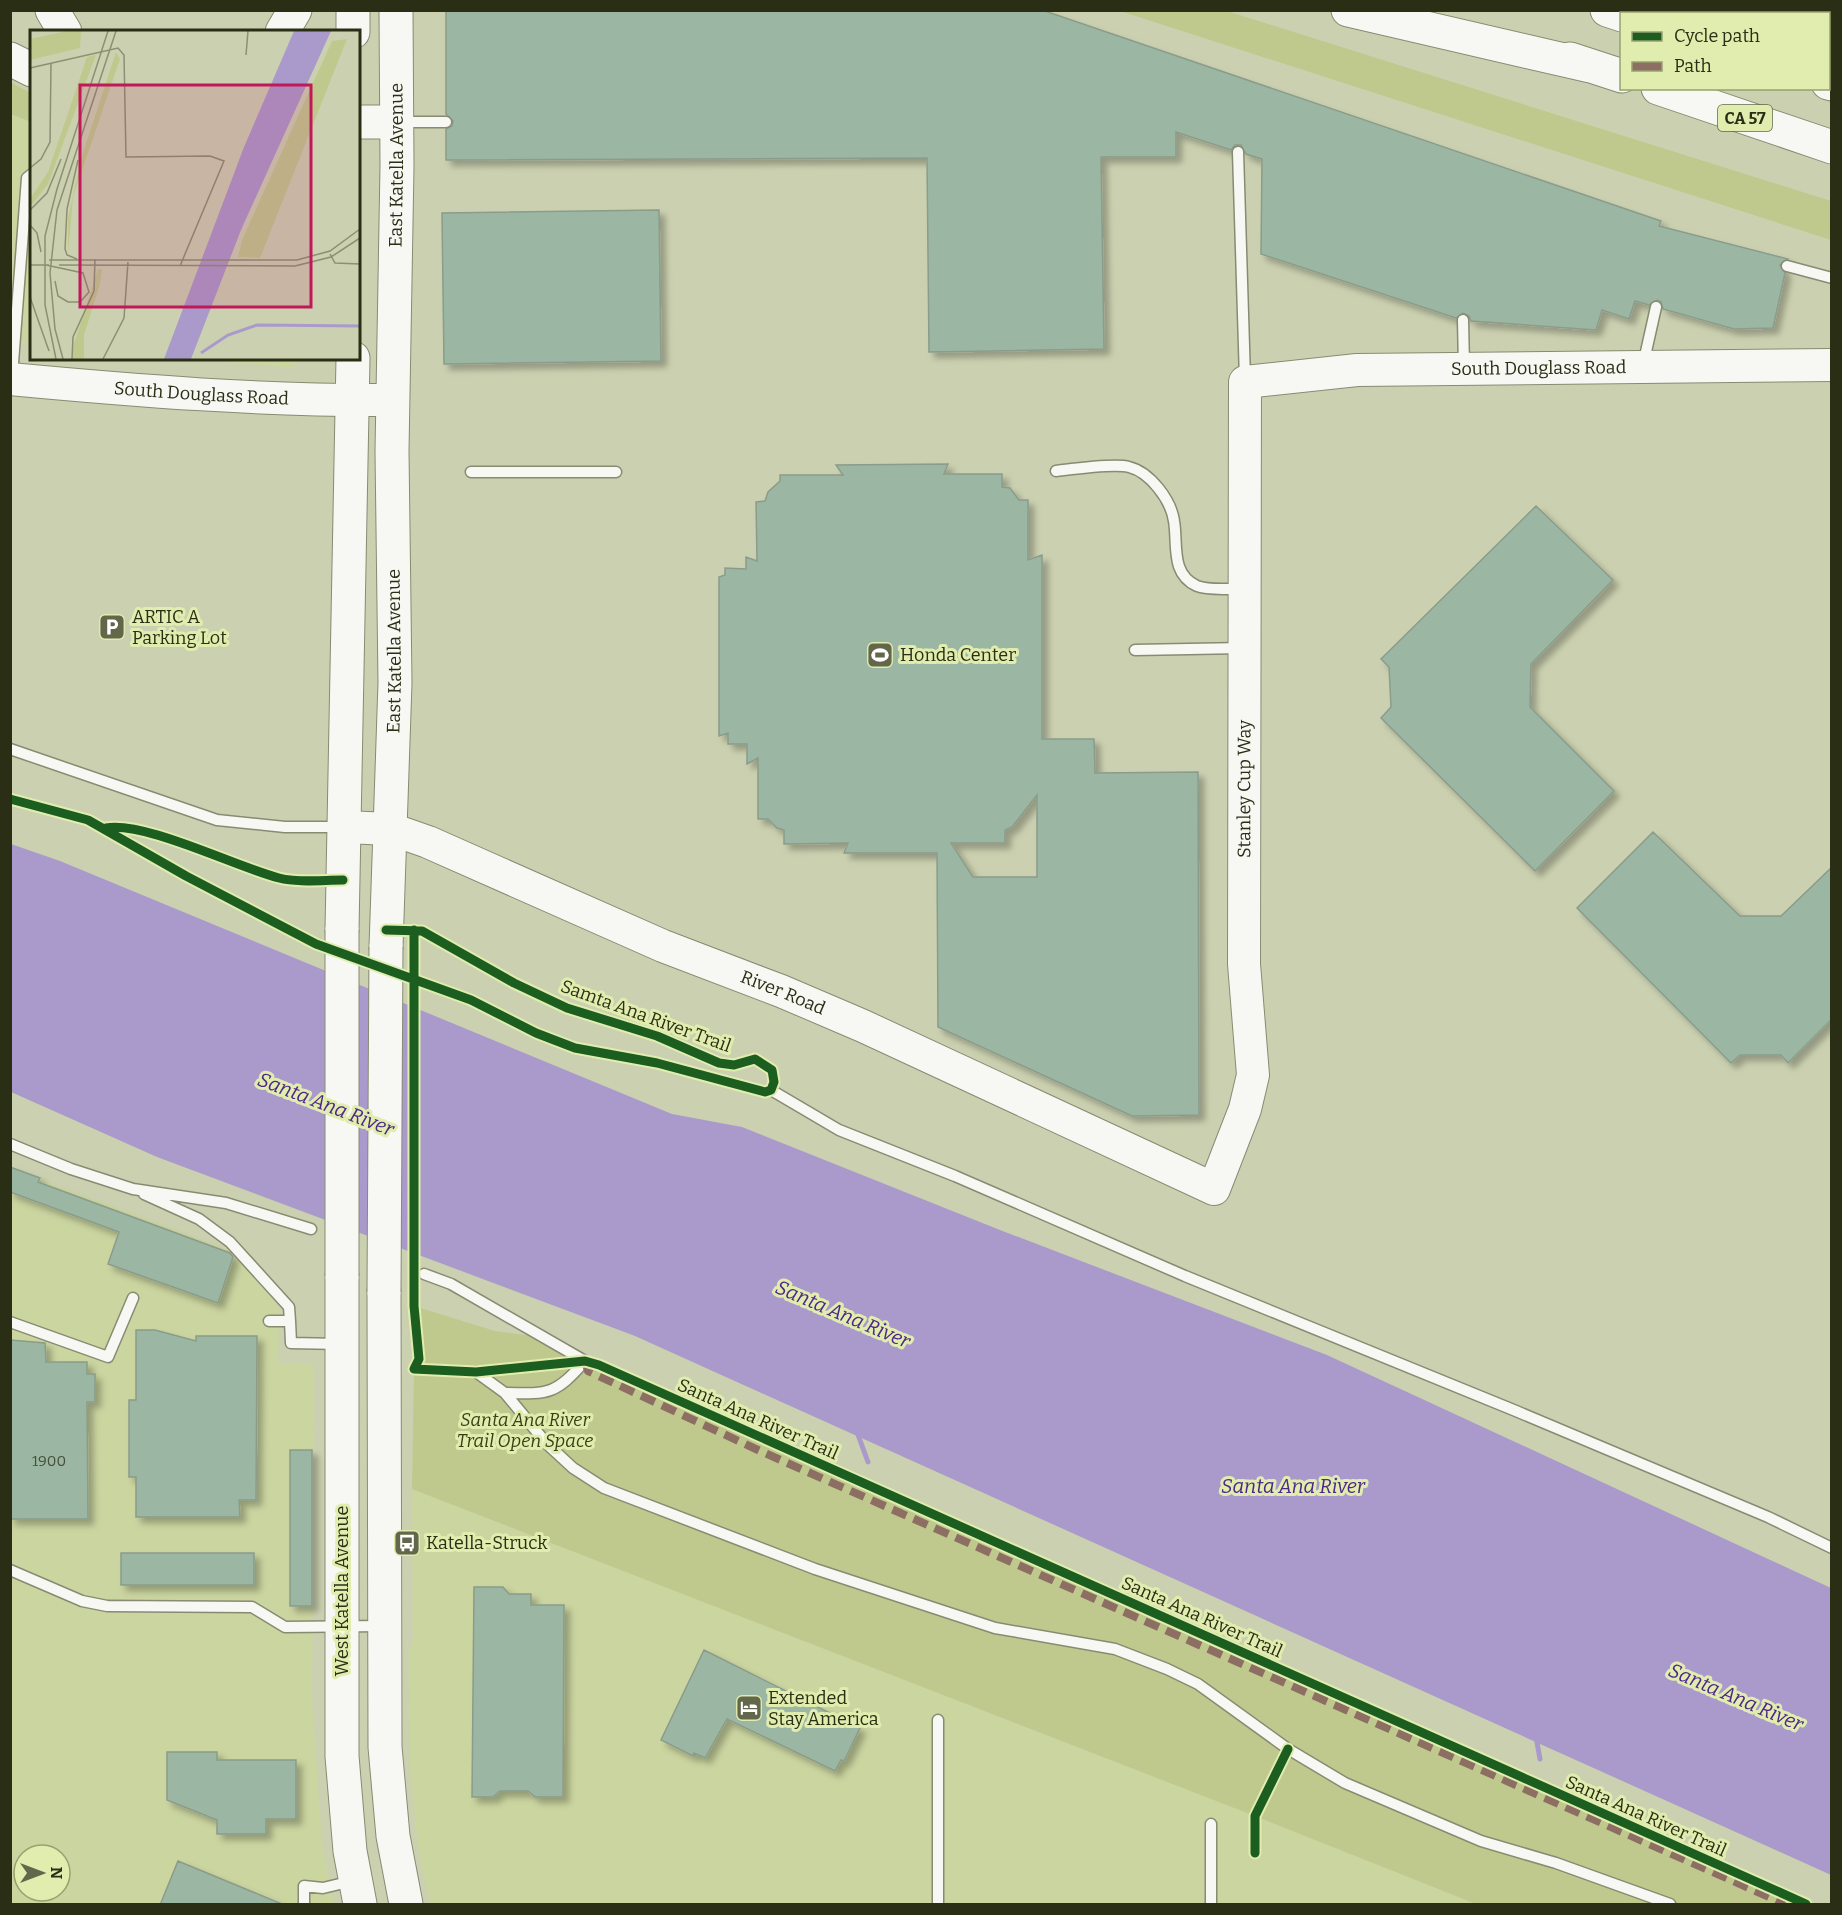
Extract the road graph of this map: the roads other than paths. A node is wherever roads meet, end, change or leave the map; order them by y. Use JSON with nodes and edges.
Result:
{"nodes":[{"id":1,"x":52,"y":10,"type":"edge"},
{"id":2,"x":295,"y":10,"type":"edge"},
{"id":3,"x":353,"y":10,"type":"edge"},
{"id":4,"x":396,"y":10,"type":"edge"},
{"id":5,"x":1348,"y":10,"type":"edge"},
{"id":6,"x":1427,"y":10,"type":"edge"},
{"id":7,"x":64,"y":30,"type":"edge"},
{"id":8,"x":283,"y":30,"type":"edge"},
{"id":9,"x":353,"y":30,"type":"edge"},
{"id":10,"x":10,"y":59,"type":"edge"},
{"id":11,"x":1590,"y":66,"type":"junction"},
{"id":12,"x":30,"y":69,"type":"edge"},
{"id":13,"x":1620,"y":75,"type":"edge"},
{"id":14,"x":1664,"y":90,"type":"edge"},
{"id":15,"x":360,"y":122,"type":"edge"},
{"id":16,"x":397,"y":122,"type":"junction"},
{"id":17,"x":446,"y":122,"type":"dead end"},
{"id":18,"x":1832,"y":147,"type":"edge"},
{"id":19,"x":1238,"y":152,"type":"dead end"},
{"id":20,"x":30,"y":176,"type":"edge"},
{"id":21,"x":1787,"y":266,"type":"dead end"},
{"id":22,"x":1832,"y":278,"type":"edge"},
{"id":23,"x":1656,"y":307,"type":"dead end"},
{"id":24,"x":1463,"y":320,"type":"dead end"},
{"id":25,"x":353,"y":360,"type":"edge"},
{"id":26,"x":1643,"y":365,"type":"junction"},
{"id":27,"x":1832,"y":365,"type":"edge"},
{"id":28,"x":1464,"y":367,"type":"junction"},
{"id":29,"x":11,"y":379,"type":"edge"},
{"id":30,"x":1245,"y":382,"type":"junction"},
{"id":31,"x":352,"y":400,"type":"junction"},
{"id":32,"x":393,"y":400,"type":"junction"},
{"id":33,"x":471,"y":471,"type":"dead end"},
{"id":34,"x":1056,"y":471,"type":"dead end"},
{"id":35,"x":616,"y":472,"type":"dead end"},
{"id":36,"x":1245,"y":589,"type":"junction"},
{"id":37,"x":1245,"y":648,"type":"junction"},
{"id":38,"x":1135,"y":650,"type":"dead end"},
{"id":39,"x":10,"y":749,"type":"edge"},
{"id":40,"x":344,"y":827,"type":"junction"},
{"id":41,"x":391,"y":829,"type":"junction"},
{"id":42,"x":771,"y":1090,"type":"dead end"},
{"id":43,"x":10,"y":1144,"type":"edge"},
{"id":44,"x":133,"y":1189,"type":"junction"},
{"id":45,"x":1214,"y":1189,"type":"joint"},
{"id":46,"x":311,"y":1229,"type":"dead end"},
{"id":47,"x":424,"y":1274,"type":"dead end"},
{"id":48,"x":132,"y":1298,"type":"dead end"},
{"id":49,"x":268,"y":1321,"type":"dead end"},
{"id":50,"x":290,"y":1321,"type":"junction"},
{"id":51,"x":10,"y":1322,"type":"edge"},
{"id":52,"x":340,"y":1344,"type":"junction"},
{"id":53,"x":476,"y":1372,"type":"dead end"},
{"id":54,"x":505,"y":1393,"type":"junction"},
{"id":55,"x":1832,"y":1548,"type":"edge"},
{"id":56,"x":10,"y":1570,"type":"edge"},
{"id":57,"x":384,"y":1626,"type":"junction"},
{"id":58,"x":342,"y":1627,"type":"junction"},
{"id":59,"x":938,"y":1720,"type":"dead end"},
{"id":60,"x":1211,"y":1824,"type":"dead end"},
{"id":61,"x":358,"y":1893,"type":"edge"},
{"id":62,"x":304,"y":1905,"type":"edge"},
{"id":63,"x":406,"y":1905,"type":"edge"},
{"id":64,"x":938,"y":1905,"type":"edge"},
{"id":65,"x":1211,"y":1905,"type":"edge"},
{"id":66,"x":1670,"y":1905,"type":"edge"}],
"edges":[{"from":1,"to":7,"type":"main road"},
{"from":2,"to":8,"type":"main road"},
{"from":3,"to":9,"type":"main road"},
{"from":4,"to":16,"type":"main road","name":"East Katella Avenue"},
{"from":5,"to":11,"type":"main road"},
{"from":6,"to":11,"type":"main road"},
{"from":10,"to":12,"type":"main road"},
{"from":11,"to":13,"type":"main road"},
{"from":14,"to":18,"type":"main road","number":"CA 57"},
{"from":15,"to":16,"type":"main road"},
{"from":16,"to":17,"type":"lane"},
{"from":16,"to":32,"type":"main road","name":"East Katella Avenue"},
{"from":19,"to":30,"type":"lane"},
{"from":20,"to":29,"type":"lane"},
{"from":21,"to":22,"type":"lane"},
{"from":23,"to":26,"type":"lane"},
{"from":24,"to":28,"type":"lane"},
{"from":25,"to":31,"type":"main road"},
{"from":26,"to":27,"type":"main road","name":"South Douglass Road"},
{"from":26,"to":28,"type":"main road","name":"South Douglass Road"},
{"from":28,"to":30,"type":"main road","name":"South Douglass Road"},
{"from":29,"to":31,"type":"main road","name":"South Douglass Road"},
{"from":30,"to":36,"type":"main road","name":"Stanley Cup Way"},
{"from":31,"to":32,"type":"main road","name":"South Douglass Road"},
{"from":31,"to":40,"type":"main road"},
{"from":32,"to":41,"type":"main road","name":"East Katella Avenue"},
{"from":33,"to":35,"type":"lane"},
{"from":34,"to":36,"type":"lane"},
{"from":36,"to":37,"type":"main road","name":"Stanley Cup Way"},
{"from":37,"to":38,"type":"lane"},
{"from":37,"to":45,"type":"main road","name":"Stanley Cup Way"},
{"from":39,"to":40,"type":"lane"},
{"from":40,"to":41,"type":"main road","name":"River Road"},
{"from":40,"to":52,"type":"main road","name":"West Katella Avenue","bridge":true},
{"from":41,"to":45,"type":"main road","name":"River Road"},
{"from":41,"to":57,"type":"main road","name":"East Katella Avenue","bridge":true},
{"from":42,"to":55,"type":"lane"},
{"from":43,"to":44,"type":"lane"},
{"from":44,"to":46,"type":"lane"},
{"from":44,"to":50,"type":"lane"},
{"from":47,"to":54,"type":"lane"},
{"from":48,"to":51,"type":"lane"},
{"from":49,"to":50,"type":"lane"},
{"from":50,"to":52,"type":"lane"},
{"from":52,"to":58,"type":"main road","name":"West Katella Avenue"},
{"from":53,"to":54,"type":"lane"},
{"from":54,"to":66,"type":"lane"},
{"from":56,"to":58,"type":"lane"},
{"from":57,"to":58,"type":"lane"},
{"from":57,"to":63,"type":"main road"},
{"from":58,"to":61,"type":"main road","name":"West Katella Avenue"},
{"from":59,"to":64,"type":"lane"},
{"from":60,"to":65,"type":"lane"},
{"from":61,"to":62,"type":"lane"}]}
